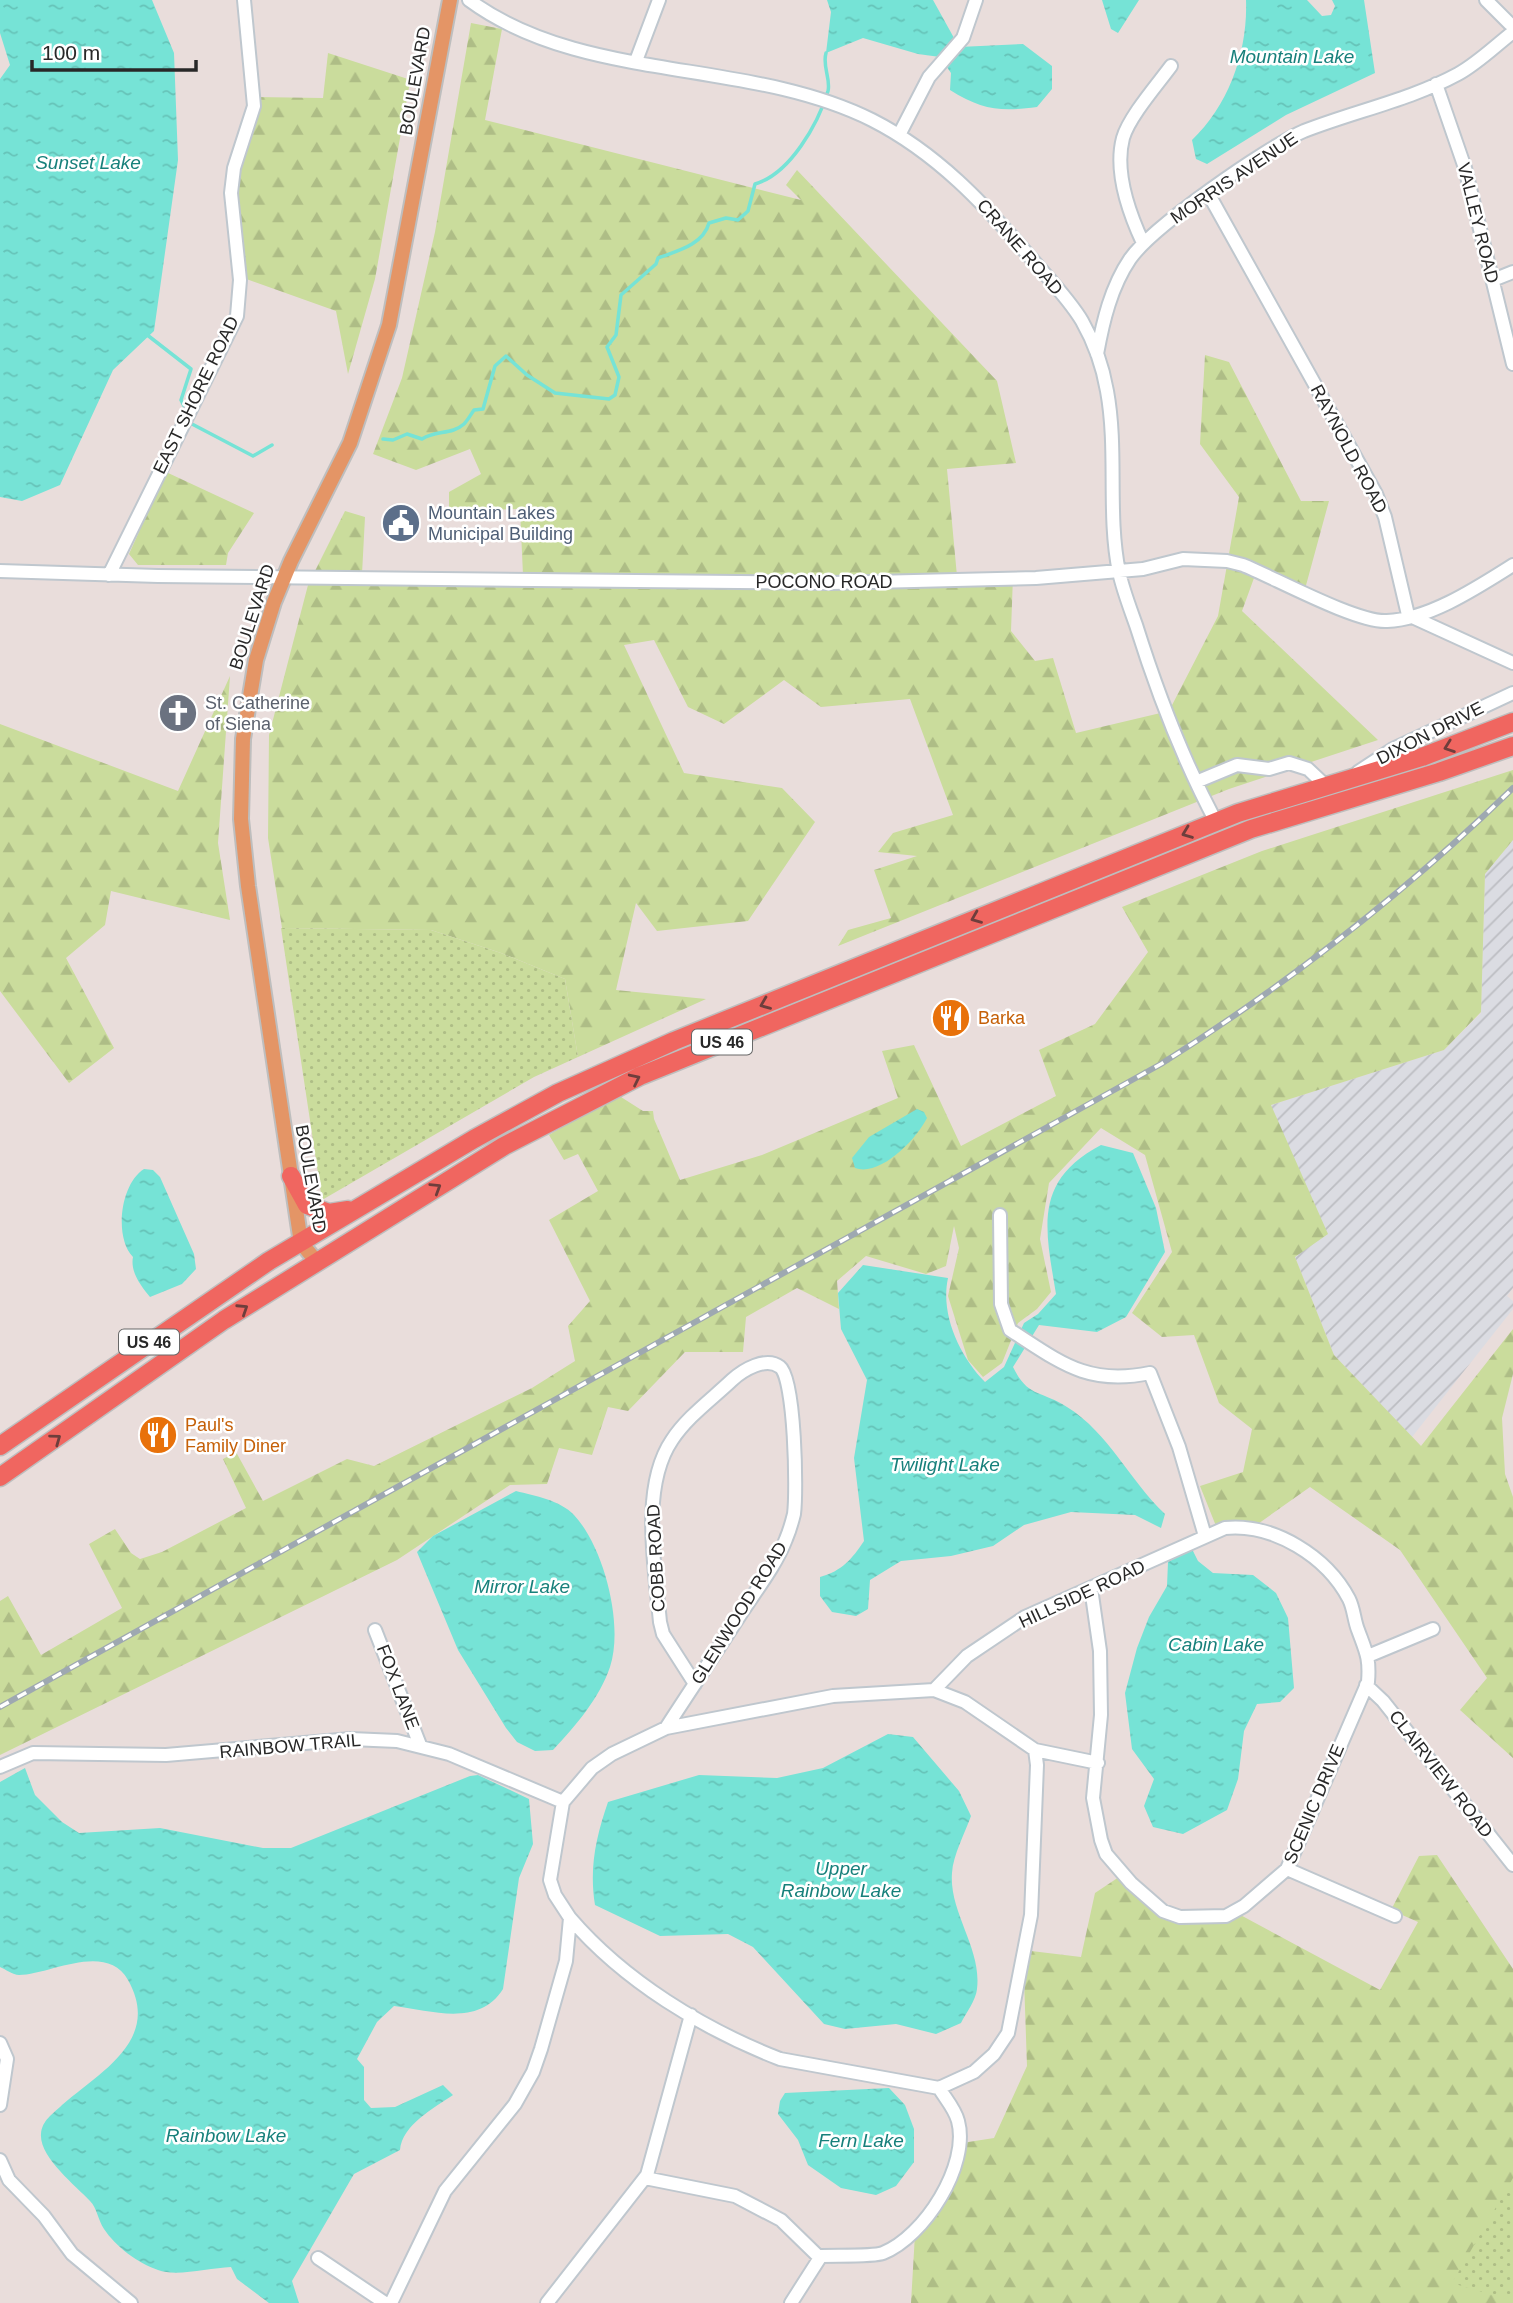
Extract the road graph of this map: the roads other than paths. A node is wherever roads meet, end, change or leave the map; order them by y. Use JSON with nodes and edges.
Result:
{"nodes":[{"id":1,"x":244,"y":0,"type":"edge"},
{"id":2,"x":468,"y":0,"type":"edge"},
{"id":3,"x":659,"y":0,"type":"edge"},
{"id":4,"x":976,"y":0,"type":"edge"},
{"id":5,"x":1486,"y":0,"type":"edge"},
{"id":6,"x":446,"y":1,"type":"edge"},
{"id":7,"x":1511,"y":26,"type":"edge"},
{"id":8,"x":636,"y":61,"type":"junction"},
{"id":9,"x":1171,"y":66,"type":"dead end"},
{"id":10,"x":1436,"y":84,"type":"junction"},
{"id":11,"x":899,"y":135,"type":"junction"},
{"id":12,"x":1208,"y":193,"type":"junction"},
{"id":13,"x":1143,"y":243,"type":"junction"},
{"id":14,"x":1513,"y":272,"type":"edge"},
{"id":15,"x":1493,"y":281,"type":"junction"},
{"id":16,"x":1097,"y":354,"type":"junction"},
{"id":17,"x":1513,"y":364,"type":"edge"},
{"id":18,"x":1513,"y":565,"type":"edge"},
{"id":19,"x":0,"y":571,"type":"edge"},
{"id":20,"x":1119,"y":572,"type":"junction"},
{"id":21,"x":109,"y":575,"type":"junction"},
{"id":22,"x":284,"y":578,"type":"junction"},
{"id":23,"x":1410,"y":615,"type":"junction"},
{"id":24,"x":1513,"y":663,"type":"edge"},
{"id":25,"x":1513,"y":692,"type":"edge"},
{"id":26,"x":1513,"y":722,"type":"edge"},
{"id":27,"x":1513,"y":746,"type":"edge"},
{"id":28,"x":1349,"y":778,"type":"junction"},
{"id":29,"x":1195,"y":782,"type":"junction"},
{"id":30,"x":1325,"y":785,"type":"junction"},
{"id":31,"x":1216,"y":822,"type":"junction"},
{"id":32,"x":290,"y":1176,"type":"junction"},
{"id":33,"x":355,"y":1210,"type":"junction"},
{"id":34,"x":1000,"y":1215,"type":"dead end"},
{"id":35,"x":301,"y":1242,"type":"junction"},
{"id":36,"x":317,"y":1262,"type":"junction"},
{"id":37,"x":782,"y":1368,"type":"joint"},
{"id":38,"x":0,"y":1446,"type":"edge"},
{"id":39,"x":0,"y":1477,"type":"edge"},
{"id":40,"x":1205,"y":1536,"type":"junction"},
{"id":41,"x":1091,"y":1588,"type":"junction"},
{"id":42,"x":1433,"y":1629,"type":"dead end"},
{"id":43,"x":375,"y":1630,"type":"dead end"},
{"id":44,"x":1368,"y":1656,"type":"junction"},
{"id":45,"x":695,"y":1684,"type":"junction"},
{"id":46,"x":1366,"y":1685,"type":"junction"},
{"id":47,"x":934,"y":1690,"type":"junction"},
{"id":48,"x":666,"y":1728,"type":"junction"},
{"id":49,"x":420,"y":1745,"type":"junction"},
{"id":50,"x":1035,"y":1750,"type":"junction"},
{"id":51,"x":1098,"y":1763,"type":"junction"},
{"id":52,"x":0,"y":1767,"type":"edge"},
{"id":53,"x":562,"y":1802,"type":"junction"},
{"id":54,"x":1513,"y":1865,"type":"edge"},
{"id":55,"x":1287,"y":1869,"type":"junction"},
{"id":56,"x":1395,"y":1916,"type":"dead end"},
{"id":57,"x":570,"y":1918,"type":"junction"},
{"id":58,"x":691,"y":2015,"type":"junction"},
{"id":59,"x":0,"y":2043,"type":"edge"},
{"id":60,"x":939,"y":2088,"type":"junction"},
{"id":61,"x":0,"y":2105,"type":"edge"},
{"id":62,"x":0,"y":2160,"type":"edge"},
{"id":63,"x":645,"y":2178,"type":"junction"},
{"id":64,"x":821,"y":2256,"type":"junction"},
{"id":65,"x":318,"y":2258,"type":"dead end"},
{"id":66,"x":131,"y":2303,"type":"edge"},
{"id":67,"x":385,"y":2303,"type":"edge"},
{"id":68,"x":391,"y":2303,"type":"edge"},
{"id":69,"x":547,"y":2303,"type":"edge"},
{"id":70,"x":791,"y":2303,"type":"edge"}],
"edges":[{"from":1,"to":21,"type":"street","name":"EAST SHORE ROAD"},
{"from":2,"to":8,"type":"street","name":"CRANE ROAD"},
{"from":3,"to":8,"type":"street"},
{"from":4,"to":11,"type":"street"},
{"from":5,"to":7,"type":"street"},
{"from":6,"to":22,"type":"main road","name":"BOULEVARD"},
{"from":7,"to":10,"type":"street","name":"MORRIS AVENUE"},
{"from":8,"to":11,"type":"street","name":"CRANE ROAD"},
{"from":9,"to":13,"type":"street"},
{"from":10,"to":12,"type":"street","name":"MORRIS AVENUE"},
{"from":10,"to":15,"type":"street","name":"VALLEY ROAD"},
{"from":11,"to":16,"type":"street","name":"CRANE ROAD"},
{"from":12,"to":13,"type":"street","name":"MORRIS AVENUE"},
{"from":12,"to":23,"type":"street","name":"RAYNOLD ROAD"},
{"from":13,"to":16,"type":"street","name":"MORRIS AVENUE"},
{"from":14,"to":15,"type":"street"},
{"from":15,"to":17,"type":"street","name":"VALLEY ROAD"},
{"from":16,"to":20,"type":"street","name":"CRANE ROAD"},
{"from":18,"to":23,"type":"street","name":"POCONO ROAD"},
{"from":19,"to":21,"type":"street","name":"POCONO ROAD"},
{"from":20,"to":22,"type":"street","name":"POCONO ROAD"},
{"from":20,"to":23,"type":"street","name":"POCONO ROAD"},
{"from":20,"to":29,"type":"street","name":"CRANE ROAD"},
{"from":21,"to":22,"type":"street","name":"POCONO ROAD"},
{"from":22,"to":32,"type":"main road","name":"BOULEVARD"},
{"from":23,"to":24,"type":"street"},
{"from":25,"to":28,"type":"street","name":"DIXON DRIVE"},
{"from":26,"to":28,"type":"highway","number":"US 46","one_way":true},
{"from":36,"to":27,"type":"highway","number":"US 46","one_way":true},
{"from":28,"to":30,"type":"highway","number":"US 46"},
{"from":29,"to":30,"type":"street"},
{"from":29,"to":31,"type":"street","name":"CRANE ROAD"},
{"from":30,"to":31,"type":"highway","number":"US 46"},
{"from":31,"to":33,"type":"highway","number":"US 46","one_way":true},
{"from":32,"to":33,"type":"highway"},
{"from":32,"to":35,"type":"main road","name":"BOULEVARD"},
{"from":33,"to":35,"type":"highway","number":"US 46"},
{"from":34,"to":40,"type":"street"},
{"from":35,"to":36,"type":"main road","name":"BOULEVARD"},
{"from":35,"to":38,"type":"highway","number":"US 46"},
{"from":39,"to":36,"type":"highway","number":"US 46","one_way":true},
{"from":37,"to":45,"type":"street","name":"GLENWOOD ROAD"},
{"from":37,"to":45,"type":"street","name":"COBB ROAD"},
{"from":40,"to":41,"type":"street","name":"HILLSIDE ROAD"},
{"from":40,"to":44,"type":"street","name":"SCENIC DRIVE"},
{"from":41,"to":47,"type":"street","name":"HILLSIDE ROAD"},
{"from":41,"to":51,"type":"street","name":"SCENIC DRIVE"},
{"from":42,"to":44,"type":"street"},
{"from":43,"to":49,"type":"street","name":"FOX LANE"},
{"from":44,"to":46,"type":"street","name":"SCENIC DRIVE"},
{"from":45,"to":48,"type":"street","name":"GLENWOOD ROAD"},
{"from":46,"to":54,"type":"street","name":"CLAIRVIEW ROAD"},
{"from":46,"to":55,"type":"street","name":"SCENIC DRIVE"},
{"from":47,"to":48,"type":"street"},
{"from":47,"to":50,"type":"street"},
{"from":48,"to":53,"type":"street"},
{"from":49,"to":52,"type":"street","name":"RAINBOW TRAIL"},
{"from":49,"to":53,"type":"street","name":"RAINBOW TRAIL"},
{"from":50,"to":51,"type":"street"},
{"from":50,"to":60,"type":"street"},
{"from":51,"to":55,"type":"street","name":"SCENIC DRIVE"},
{"from":53,"to":57,"type":"street"},
{"from":55,"to":56,"type":"street"},
{"from":57,"to":58,"type":"street"},
{"from":57,"to":68,"type":"street"},
{"from":58,"to":60,"type":"street"},
{"from":58,"to":63,"type":"street"},
{"from":59,"to":61,"type":"street"},
{"from":60,"to":64,"type":"street"},
{"from":62,"to":66,"type":"street"},
{"from":63,"to":64,"type":"street"},
{"from":63,"to":69,"type":"street"},
{"from":64,"to":70,"type":"street"},
{"from":65,"to":67,"type":"street"}]}
